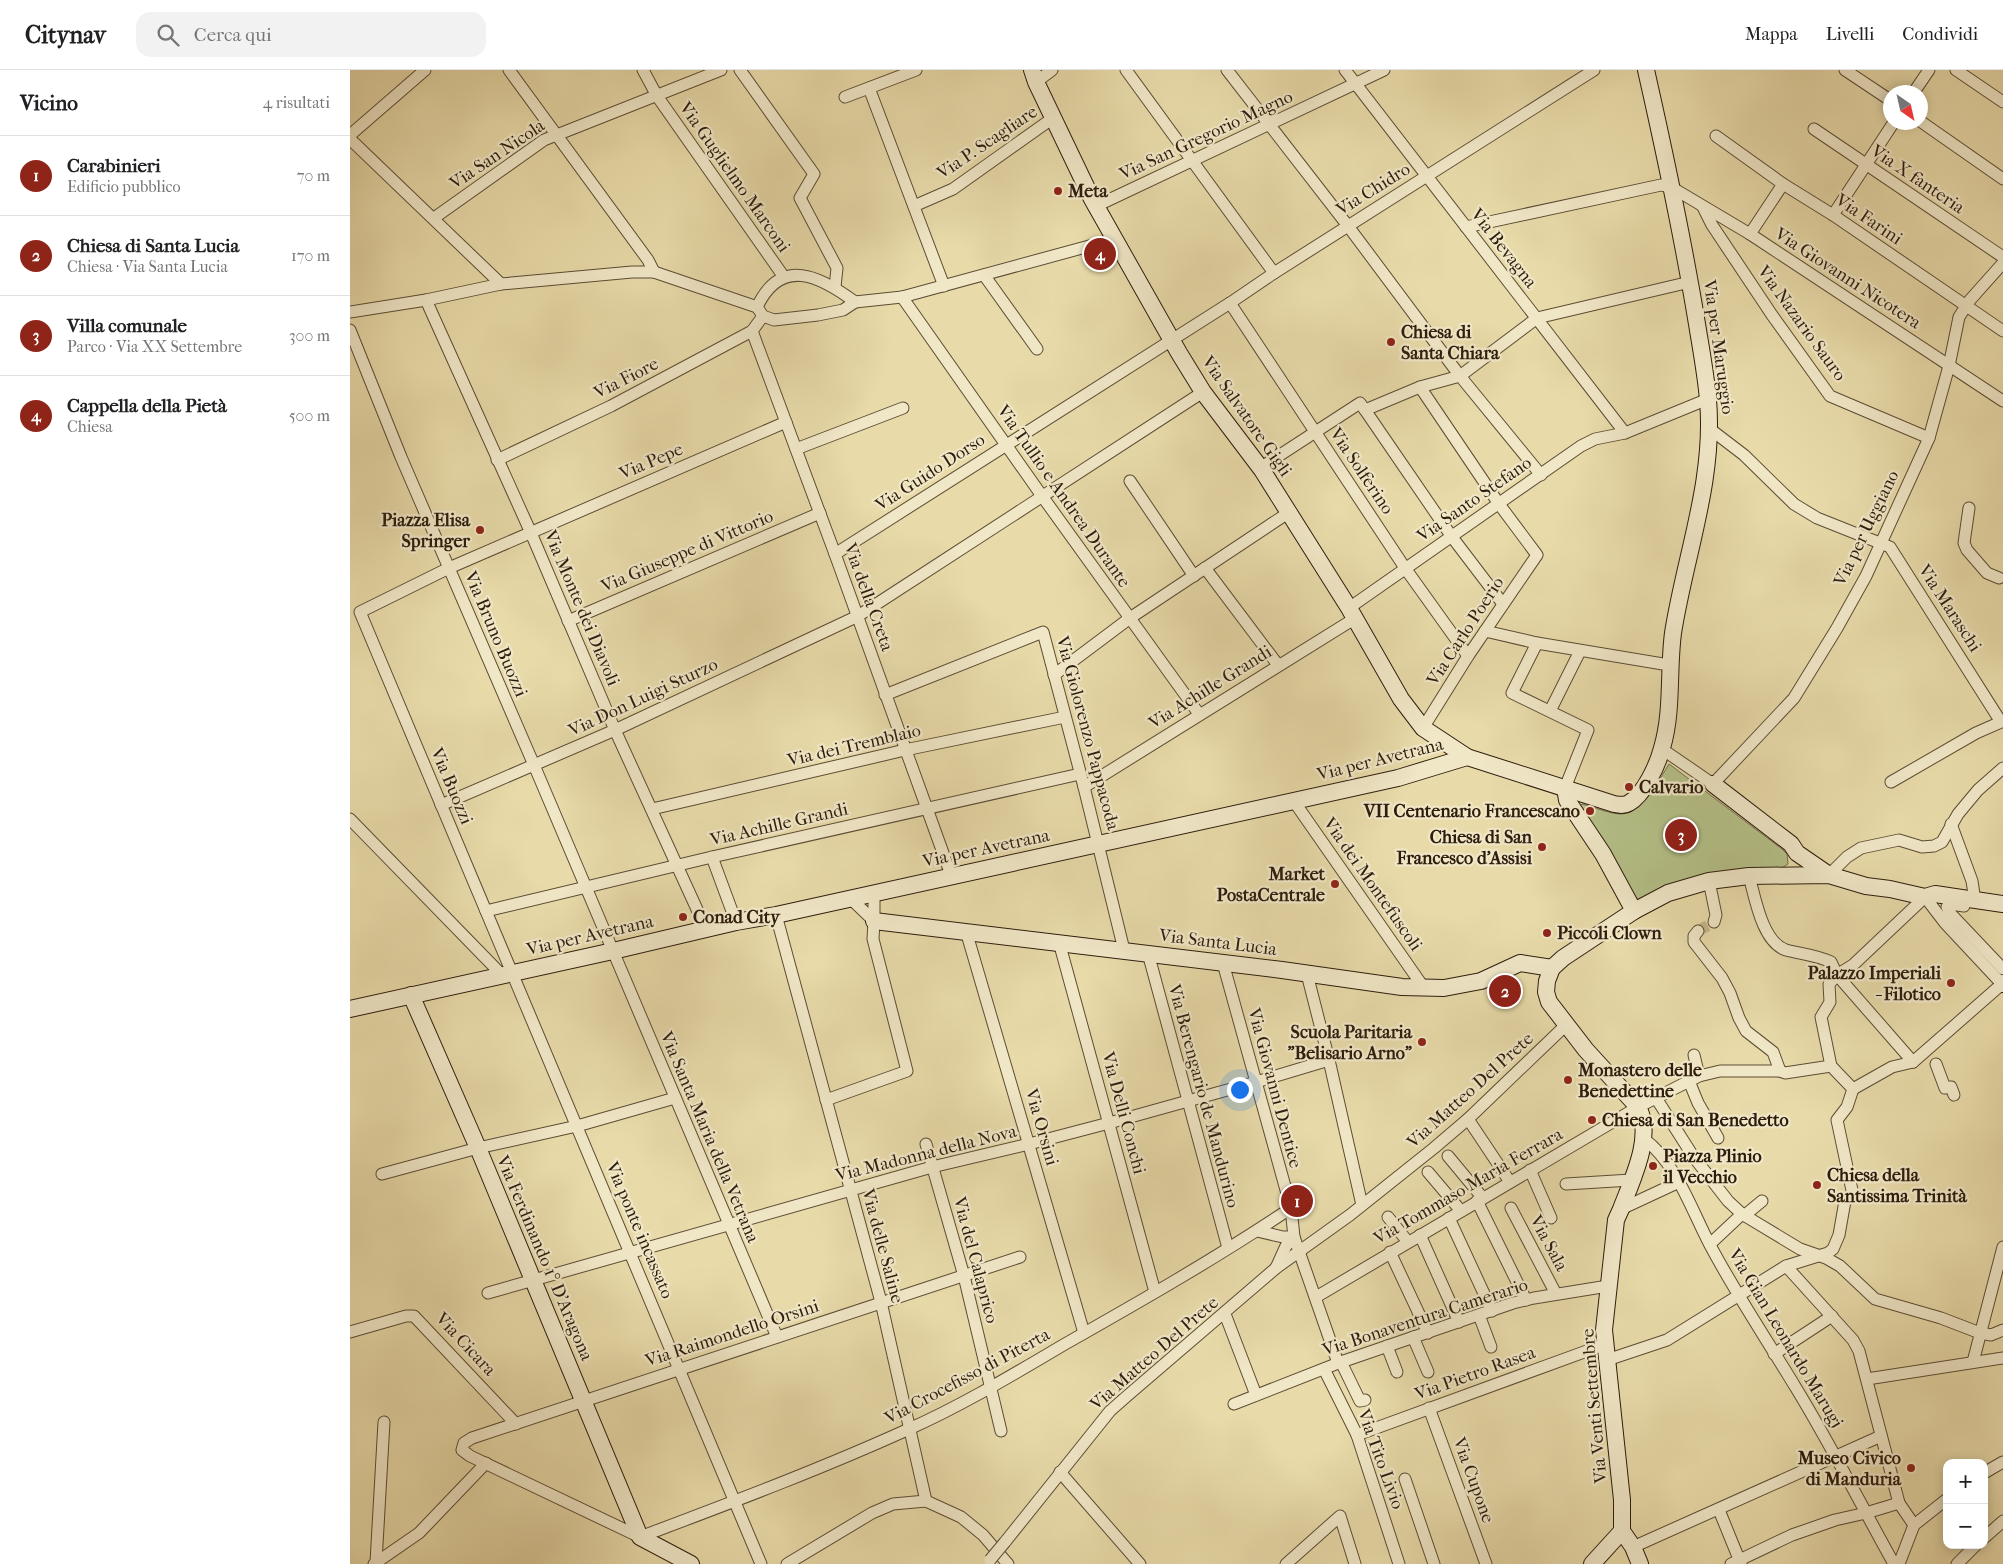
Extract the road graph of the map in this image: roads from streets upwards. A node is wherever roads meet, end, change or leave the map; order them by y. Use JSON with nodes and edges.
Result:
{"nodes":[{"id":1,"x":425,"y":70,"type":"edge"},
{"id":2,"x":509,"y":70,"type":"edge"},
{"id":3,"x":643,"y":70,"type":"edge"},
{"id":4,"x":721,"y":70,"type":"edge"},
{"id":5,"x":740,"y":70,"type":"edge"},
{"id":6,"x":916,"y":70,"type":"edge"},
{"id":7,"x":1052,"y":70,"type":"edge"},
{"id":8,"x":1126,"y":70,"type":"edge"},
{"id":9,"x":1227,"y":70,"type":"edge"},
{"id":10,"x":1345,"y":70,"type":"edge"},
{"id":11,"x":1384,"y":70,"type":"edge"},
{"id":12,"x":1594,"y":70,"type":"edge"},
{"id":13,"x":1646,"y":70,"type":"edge"},
{"id":14,"x":1845,"y":70,"type":"edge"},
{"id":15,"x":1929,"y":70,"type":"edge"},
{"id":16,"x":1956,"y":70,"type":"edge"},
{"id":17,"x":1034,"y":76,"type":"edge"},
{"id":18,"x":1356,"y":83,"type":"junction"},
{"id":19,"x":1919,"y":85,"type":"edge"},
{"id":20,"x":869,"y":88,"type":"junction"},
{"id":21,"x":1883,"y":95,"type":"edge"},
{"id":22,"x":657,"y":96,"type":"junction"},
{"id":23,"x":845,"y":97,"type":"dead end"},
{"id":24,"x":2003,"y":102,"type":"edge"},
{"id":25,"x":1053,"y":118,"type":"junction"},
{"id":26,"x":1268,"y":125,"type":"junction"},
{"id":27,"x":1928,"y":127,"type":"edge"},
{"id":28,"x":1814,"y":129,"type":"dead end"},
{"id":29,"x":1889,"y":130,"type":"edge"},
{"id":30,"x":350,"y":135,"type":"edge"},
{"id":31,"x":556,"y":135,"type":"junction"},
{"id":32,"x":1716,"y":136,"type":"dead end"},
{"id":33,"x":350,"y":139,"type":"edge"},
{"id":34,"x":1193,"y":161,"type":"junction"},
{"id":35,"x":1866,"y":165,"type":"junction"},
{"id":36,"x":1427,"y":176,"type":"junction"},
{"id":37,"x":2003,"y":179,"type":"edge"},
{"id":38,"x":1783,"y":184,"type":"junction"},
{"id":39,"x":1671,"y":188,"type":"junction"},
{"id":40,"x":914,"y":206,"type":"junction"},
{"id":41,"x":1096,"y":206,"type":"junction"},
{"id":42,"x":1703,"y":207,"type":"junction"},
{"id":43,"x":1833,"y":215,"type":"junction"},
{"id":44,"x":434,"y":218,"type":"junction"},
{"id":45,"x":1348,"y":226,"type":"junction"},
{"id":46,"x":1466,"y":227,"type":"junction"},
{"id":47,"x":1750,"y":234,"type":"junction"},
{"id":48,"x":1115,"y":239,"type":"junction"},
{"id":49,"x":2003,"y":257,"type":"edge"},
{"id":50,"x":2003,"y":264,"type":"edge"},
{"id":51,"x":654,"y":272,"type":"junction"},
{"id":52,"x":1274,"y":273,"type":"junction"},
{"id":53,"x":984,"y":275,"type":"junction"},
{"id":54,"x":784,"y":277,"type":"junction"},
{"id":55,"x":1690,"y":282,"type":"junction"},
{"id":56,"x":501,"y":284,"type":"junction"},
{"id":57,"x":944,"y":286,"type":"junction"},
{"id":58,"x":835,"y":287,"type":"junction"},
{"id":59,"x":902,"y":297,"type":"junction"},
{"id":60,"x":426,"y":300,"type":"junction"},
{"id":61,"x":855,"y":302,"type":"junction"},
{"id":62,"x":1230,"y":303,"type":"junction"},
{"id":63,"x":1965,"y":306,"type":"junction"},
{"id":64,"x":350,"y":312,"type":"edge"},
{"id":65,"x":760,"y":312,"type":"junction"},
{"id":66,"x":1537,"y":318,"type":"junction"},
{"id":67,"x":350,"y":330,"type":"edge"},
{"id":68,"x":752,"y":331,"type":"junction"},
{"id":69,"x":2003,"y":331,"type":"edge"},
{"id":70,"x":1172,"y":340,"type":"junction"},
{"id":71,"x":1037,"y":349,"type":"dead end"},
{"id":72,"x":1950,"y":366,"type":"junction"},
{"id":73,"x":1460,"y":376,"type":"junction"},
{"id":74,"x":1420,"y":387,"type":"junction"},
{"id":75,"x":1203,"y":392,"type":"junction"},
{"id":76,"x":1708,"y":399,"type":"junction"},
{"id":77,"x":2003,"y":401,"type":"edge"},
{"id":78,"x":903,"y":408,"type":"dead end"},
{"id":79,"x":1365,"y":410,"type":"junction"},
{"id":80,"x":786,"y":422,"type":"junction"},
{"id":81,"x":1710,"y":429,"type":"junction"},
{"id":82,"x":1315,"y":432,"type":"junction"},
{"id":83,"x":1625,"y":433,"type":"junction"},
{"id":84,"x":1929,"y":438,"type":"junction"},
{"id":85,"x":1006,"y":444,"type":"junction"},
{"id":86,"x":796,"y":449,"type":"junction"},
{"id":87,"x":497,"y":460,"type":"junction"},
{"id":88,"x":1260,"y":468,"type":"junction"},
{"id":89,"x":1541,"y":475,"type":"junction"},
{"id":90,"x":1130,"y":481,"type":"dead end"},
{"id":91,"x":1042,"y":496,"type":"junction"},
{"id":92,"x":1499,"y":504,"type":"junction"},
{"id":93,"x":1969,"y":508,"type":"dead end"},
{"id":94,"x":820,"y":513,"type":"junction"},
{"id":95,"x":1288,"y":513,"type":"junction"},
{"id":96,"x":531,"y":533,"type":"junction"},
{"id":97,"x":1452,"y":537,"type":"junction"},
{"id":98,"x":1881,"y":543,"type":"junction"},
{"id":99,"x":835,"y":554,"type":"junction"},
{"id":100,"x":449,"y":568,"type":"junction"},
{"id":101,"x":1205,"y":568,"type":"junction"},
{"id":102,"x":1405,"y":568,"type":"junction"},
{"id":103,"x":1194,"y":576,"type":"junction"},
{"id":104,"x":2002,"y":578,"type":"edge"},
{"id":105,"x":1503,"y":604,"type":"junction"},
{"id":106,"x":360,"y":612,"type":"joint"},
{"id":107,"x":1352,"y":613,"type":"junction"},
{"id":108,"x":858,"y":616,"type":"junction"},
{"id":109,"x":1130,"y":618,"type":"junction"},
{"id":110,"x":568,"y":621,"type":"junction"},
{"id":111,"x":1485,"y":631,"type":"junction"},
{"id":112,"x":1537,"y":643,"type":"junction"},
{"id":113,"x":1580,"y":651,"type":"junction"},
{"id":114,"x":1468,"y":656,"type":"junction"},
{"id":115,"x":1278,"y":665,"type":"junction"},
{"id":116,"x":1669,"y":665,"type":"junction"},
{"id":117,"x":1054,"y":675,"type":"junction"},
{"id":118,"x":885,"y":695,"type":"junction"},
{"id":119,"x":1550,"y":711,"type":"junction"},
{"id":120,"x":1200,"y":714,"type":"junction"},
{"id":121,"x":1065,"y":717,"type":"junction"},
{"id":122,"x":2002,"y":723,"type":"edge"},
{"id":123,"x":1423,"y":728,"type":"junction"},
{"id":124,"x":615,"y":730,"type":"junction"},
{"id":125,"x":1662,"y":749,"type":"junction"},
{"id":126,"x":905,"y":750,"type":"junction"},
{"id":127,"x":1468,"y":757,"type":"junction"},
{"id":128,"x":534,"y":765,"type":"junction"},
{"id":129,"x":2003,"y":768,"type":"edge"},
{"id":130,"x":1080,"y":774,"type":"junction"},
{"id":131,"x":1891,"y":782,"type":"dead end"},
{"id":132,"x":1713,"y":784,"type":"junction"},
{"id":133,"x":1084,"y":787,"type":"junction"},
{"id":134,"x":1564,"y":788,"type":"junction"},
{"id":135,"x":1293,"y":800,"type":"junction"},
{"id":136,"x":441,"y":805,"type":"junction"},
{"id":137,"x":652,"y":809,"type":"junction"},
{"id":138,"x":927,"y":809,"type":"junction"},
{"id":139,"x":350,"y":819,"type":"edge"},
{"id":140,"x":1951,"y":824,"type":"junction"},
{"id":141,"x":1099,"y":844,"type":"junction"},
{"id":142,"x":1797,"y":853,"type":"junction"},
{"id":143,"x":712,"y":857,"type":"junction"},
{"id":144,"x":676,"y":866,"type":"junction"},
{"id":145,"x":1788,"y":875,"type":"junction"},
{"id":146,"x":1829,"y":875,"type":"junction"},
{"id":147,"x":951,"y":876,"type":"junction"},
{"id":148,"x":1749,"y":876,"type":"junction"},
{"id":149,"x":1709,"y":881,"type":"junction"},
{"id":150,"x":586,"y":888,"type":"junction"},
{"id":151,"x":874,"y":892,"type":"junction"},
{"id":152,"x":1926,"y":897,"type":"junction"},
{"id":153,"x":850,"y":898,"type":"junction"},
{"id":154,"x":1975,"y":901,"type":"junction"},
{"id":155,"x":2003,"y":904,"type":"edge"},
{"id":156,"x":486,"y":911,"type":"junction"},
{"id":157,"x":1634,"y":911,"type":"junction"},
{"id":158,"x":2003,"y":911,"type":"edge"},
{"id":159,"x":776,"y":915,"type":"junction"},
{"id":160,"x":874,"y":921,"type":"junction"},
{"id":161,"x":736,"y":922,"type":"junction"},
{"id":162,"x":1714,"y":922,"type":"dead end"},
{"id":163,"x":706,"y":928,"type":"junction"},
{"id":164,"x":966,"y":931,"type":"junction"},
{"id":165,"x":1696,"y":936,"type":"dead end"},
{"id":166,"x":1059,"y":942,"type":"junction"},
{"id":167,"x":1124,"y":950,"type":"junction"},
{"id":168,"x":613,"y":951,"type":"junction"},
{"id":169,"x":1148,"y":953,"type":"junction"},
{"id":170,"x":1223,"y":963,"type":"junction"},
{"id":171,"x":1552,"y":968,"type":"junction"},
{"id":172,"x":1307,"y":974,"type":"junction"},
{"id":173,"x":508,"y":975,"type":"junction"},
{"id":174,"x":1837,"y":975,"type":"junction"},
{"id":175,"x":2003,"y":982,"type":"edge"},
{"id":176,"x":1424,"y":988,"type":"junction"},
{"id":177,"x":412,"y":995,"type":"junction"},
{"id":178,"x":350,"y":1009,"type":"edge"},
{"id":179,"x":1566,"y":1026,"type":"junction"},
{"id":180,"x":1694,"y":1055,"type":"dead end"},
{"id":181,"x":1329,"y":1060,"type":"junction"},
{"id":182,"x":1913,"y":1062,"type":"junction"},
{"id":183,"x":1936,"y":1064,"type":"dead end"},
{"id":184,"x":1831,"y":1066,"type":"junction"},
{"id":185,"x":1780,"y":1071,"type":"junction"},
{"id":186,"x":1694,"y":1079,"type":"junction"},
{"id":187,"x":1256,"y":1082,"type":"junction"},
{"id":188,"x":1853,"y":1089,"type":"junction"},
{"id":189,"x":1954,"y":1095,"type":"dead end"},
{"id":190,"x":675,"y":1098,"type":"junction"},
{"id":191,"x":1656,"y":1098,"type":"junction"},
{"id":192,"x":826,"y":1100,"type":"junction"},
{"id":193,"x":1187,"y":1101,"type":"junction"},
{"id":194,"x":1638,"y":1107,"type":"junction"},
{"id":195,"x":1468,"y":1119,"type":"junction"},
{"id":196,"x":1109,"y":1123,"type":"junction"},
{"id":197,"x":577,"y":1126,"type":"junction"},
{"id":198,"x":1718,"y":1138,"type":"dead end"},
{"id":199,"x":1644,"y":1139,"type":"junction"},
{"id":200,"x":926,"y":1144,"type":"dead end"},
{"id":201,"x":1029,"y":1144,"type":"junction"},
{"id":202,"x":478,"y":1148,"type":"junction"},
{"id":203,"x":1448,"y":1156,"type":"dead end"},
{"id":204,"x":932,"y":1166,"type":"junction"},
{"id":205,"x":1530,"y":1170,"type":"junction"},
{"id":206,"x":1428,"y":1172,"type":"dead end"},
{"id":207,"x":382,"y":1174,"type":"dead end"},
{"id":208,"x":1631,"y":1180,"type":"junction"},
{"id":209,"x":1510,"y":1182,"type":"junction"},
{"id":210,"x":1679,"y":1182,"type":"junction"},
{"id":211,"x":1566,"y":1184,"type":"dead end"},
{"id":212,"x":850,"y":1189,"type":"junction"},
{"id":213,"x":1480,"y":1199,"type":"junction"},
{"id":214,"x":1762,"y":1201,"type":"dead end"},
{"id":215,"x":1362,"y":1205,"type":"junction"},
{"id":216,"x":1291,"y":1208,"type":"junction"},
{"id":217,"x":1511,"y":1208,"type":"dead end"},
{"id":218,"x":1622,"y":1209,"type":"junction"},
{"id":219,"x":1460,"y":1211,"type":"junction"},
{"id":220,"x":1744,"y":1215,"type":"junction"},
{"id":221,"x":1388,"y":1217,"type":"dead end"},
{"id":222,"x":1449,"y":1218,"type":"junction"},
{"id":223,"x":1551,"y":1218,"type":"dead end"},
{"id":224,"x":728,"y":1226,"type":"junction"},
{"id":225,"x":1257,"y":1231,"type":"junction"},
{"id":226,"x":1420,"y":1235,"type":"junction"},
{"id":227,"x":1294,"y":1237,"type":"junction"},
{"id":228,"x":1408,"y":1242,"type":"junction"},
{"id":229,"x":1710,"y":1244,"type":"junction"},
{"id":230,"x":2003,"y":1247,"type":"edge"},
{"id":231,"x":1228,"y":1248,"type":"junction"},
{"id":232,"x":1299,"y":1251,"type":"junction"},
{"id":233,"x":630,"y":1252,"type":"junction"},
{"id":234,"x":1391,"y":1254,"type":"junction"},
{"id":235,"x":1818,"y":1256,"type":"junction"},
{"id":236,"x":1020,"y":1257,"type":"dead end"},
{"id":237,"x":1786,"y":1266,"type":"junction"},
{"id":238,"x":1276,"y":1268,"type":"junction"},
{"id":239,"x":964,"y":1276,"type":"junction"},
{"id":240,"x":532,"y":1281,"type":"junction"},
{"id":241,"x":1608,"y":1286,"type":"junction"},
{"id":242,"x":1155,"y":1292,"type":"junction"},
{"id":243,"x":488,"y":1293,"type":"dead end"},
{"id":244,"x":1556,"y":1294,"type":"junction"},
{"id":245,"x":1739,"y":1294,"type":"junction"},
{"id":246,"x":1316,"y":1296,"type":"junction"},
{"id":247,"x":1526,"y":1300,"type":"junction"},
{"id":248,"x":881,"y":1302,"type":"junction"},
{"id":249,"x":1492,"y":1310,"type":"junction"},
{"id":250,"x":1225,"y":1314,"type":"junction"},
{"id":251,"x":1479,"y":1315,"type":"junction"},
{"id":252,"x":1832,"y":1316,"type":"junction"},
{"id":253,"x":1459,"y":1322,"type":"junction"},
{"id":254,"x":2003,"y":1330,"type":"edge"},
{"id":255,"x":350,"y":1332,"type":"edge"},
{"id":256,"x":1084,"y":1333,"type":"junction"},
{"id":257,"x":1428,"y":1333,"type":"junction"},
{"id":258,"x":1980,"y":1333,"type":"junction"},
{"id":259,"x":777,"y":1337,"type":"junction"},
{"id":260,"x":1413,"y":1337,"type":"junction"},
{"id":261,"x":1387,"y":1346,"type":"junction"},
{"id":262,"x":1491,"y":1347,"type":"dead end"},
{"id":263,"x":1607,"y":1352,"type":"junction"},
{"id":264,"x":1774,"y":1354,"type":"junction"},
{"id":265,"x":2003,"y":1358,"type":"edge"},
{"id":266,"x":1340,"y":1362,"type":"junction"},
{"id":267,"x":1974,"y":1362,"type":"junction"},
{"id":268,"x":680,"y":1369,"type":"junction"},
{"id":269,"x":1324,"y":1369,"type":"junction"},
{"id":270,"x":1396,"y":1372,"type":"dead end"},
{"id":271,"x":1428,"y":1372,"type":"dead end"},
{"id":272,"x":1866,"y":1379,"type":"junction"},
{"id":273,"x":991,"y":1386,"type":"junction"},
{"id":274,"x":1256,"y":1395,"type":"junction"},
{"id":275,"x":1365,"y":1400,"type":"dead end"},
{"id":276,"x":583,"y":1401,"type":"junction"},
{"id":277,"x":1234,"y":1404,"type":"dead end"},
{"id":278,"x":1429,"y":1408,"type":"junction"},
{"id":279,"x":384,"y":1422,"type":"dead end"},
{"id":280,"x":516,"y":1424,"type":"junction"},
{"id":281,"x":910,"y":1429,"type":"junction"},
{"id":282,"x":1001,"y":1431,"type":"dead end"},
{"id":283,"x":1357,"y":1435,"type":"junction"},
{"id":284,"x":1881,"y":1436,"type":"junction"},
{"id":285,"x":1835,"y":1456,"type":"junction"},
{"id":286,"x":2003,"y":1462,"type":"edge"},
{"id":287,"x":486,"y":1463,"type":"junction"},
{"id":288,"x":1988,"y":1471,"type":"edge"},
{"id":289,"x":1060,"y":1472,"type":"junction"},
{"id":290,"x":1405,"y":1479,"type":"dead end"},
{"id":291,"x":734,"y":1501,"type":"junction"},
{"id":292,"x":926,"y":1502,"type":"junction"},
{"id":293,"x":1943,"y":1502,"type":"edge"},
{"id":294,"x":1899,"y":1503,"type":"junction"},
{"id":295,"x":1719,"y":1510,"type":"junction"},
{"id":296,"x":1866,"y":1513,"type":"junction"},
{"id":297,"x":2003,"y":1521,"type":"edge"},
{"id":298,"x":1914,"y":1525,"type":"junction"},
{"id":299,"x":1622,"y":1531,"type":"junction"},
{"id":300,"x":1988,"y":1534,"type":"edge"},
{"id":301,"x":640,"y":1537,"type":"junction"},
{"id":302,"x":1633,"y":1547,"type":"junction"},
{"id":303,"x":1972,"y":1549,"type":"edge"},
{"id":304,"x":989,"y":1562,"type":"edge"},
{"id":305,"x":375,"y":1563,"type":"edge"},
{"id":306,"x":1737,"y":1563,"type":"edge"},
{"id":307,"x":692,"y":1564,"type":"edge"},
{"id":308,"x":761,"y":1564,"type":"edge"},
{"id":309,"x":787,"y":1564,"type":"edge"},
{"id":310,"x":1008,"y":1564,"type":"edge"},
{"id":311,"x":1140,"y":1564,"type":"edge"},
{"id":312,"x":1286,"y":1564,"type":"edge"},
{"id":313,"x":1355,"y":1564,"type":"edge"},
{"id":314,"x":1399,"y":1564,"type":"edge"},
{"id":315,"x":1434,"y":1564,"type":"edge"},
{"id":316,"x":1486,"y":1564,"type":"edge"},
{"id":317,"x":1592,"y":1564,"type":"edge"},
{"id":318,"x":1640,"y":1564,"type":"edge"},
{"id":319,"x":1894,"y":1564,"type":"edge"},
{"id":320,"x":1899,"y":1564,"type":"edge"},
{"id":321,"x":1956,"y":1564,"type":"edge"}],
"edges":[{"from":1,"to":30,"type":"street"},
{"from":2,"to":31,"type":"street"},
{"from":3,"to":22,"type":"street","name":"Via Guglielmo Marconi"},
{"from":4,"to":22,"type":"street","name":"Via San Nicola"},
{"from":5,"to":58,"type":"street"},
{"from":6,"to":20,"type":"street"},
{"from":7,"to":17,"type":"street"},
{"from":8,"to":34,"type":"street"},
{"from":9,"to":26,"type":"street"},
{"from":10,"to":18,"type":"street","name":"Via Bevagna"},
{"from":11,"to":18,"type":"street","name":"Via San Gregorio Magno"},
{"from":12,"to":36,"type":"street","name":"Via Chidro"},
{"from":13,"to":39,"type":"street","name":"Via per Maruggio"},
{"from":14,"to":21,"type":"street"},
{"from":15,"to":19,"type":"street"},
{"from":16,"to":24,"type":"street"},
{"from":17,"to":25,"type":"street","name":"Via Salvatore Gigli"},
{"from":18,"to":26,"type":"street","name":"Via San Gregorio Magno"},
{"from":18,"to":36,"type":"street","name":"Via Bevagna"},
{"from":20,"to":23,"type":"street"},
{"from":20,"to":40,"type":"street"},
{"from":22,"to":31,"type":"street","name":"Via San Nicola"},
{"from":22,"to":54,"type":"street","name":"Via Guglielmo Marconi"},
{"from":25,"to":40,"type":"street","name":"Via P. Scagliare"},
{"from":25,"to":41,"type":"street","name":"Via Salvatore Gigli"},
{"from":26,"to":34,"type":"street","name":"Via San Gregorio Magno"},
{"from":26,"to":45,"type":"street"},
{"from":27,"to":37,"type":"street"},
{"from":28,"to":35,"type":"street","name":"Via X fanteria"},
{"from":29,"to":35,"type":"street"},
{"from":31,"to":44,"type":"street","name":"Via San Nicola"},
{"from":31,"to":51,"type":"street"},
{"from":32,"to":38,"type":"street","name":"Via Farini"},
{"from":33,"to":44,"type":"street"},
{"from":34,"to":41,"type":"street","name":"Via San Gregorio Magno"},
{"from":34,"to":52,"type":"street"},
{"from":35,"to":43,"type":"street"},
{"from":35,"to":49,"type":"street","name":"Via X fanteria"},
{"from":36,"to":45,"type":"street","name":"Via Chidro"},
{"from":36,"to":46,"type":"street","name":"Via Bevagna"},
{"from":38,"to":43,"type":"street","name":"Via Farini"},
{"from":38,"to":47,"type":"street"},
{"from":39,"to":42,"type":"street","name":"Via Giovanni Nicotera"},
{"from":39,"to":46,"type":"street"},
{"from":39,"to":55,"type":"street","name":"Via per Maruggio"},
{"from":40,"to":57,"type":"street"},
{"from":41,"to":48,"type":"street","name":"Via Salvatore Gigli"},
{"from":42,"to":47,"type":"street","name":"Via Giovanni Nicotera"},
{"from":42,"to":84,"type":"street","name":"Via Nazario Sauro"},
{"from":43,"to":63,"type":"street","name":"Via Farini"},
{"from":44,"to":56,"type":"street"},
{"from":45,"to":52,"type":"street","name":"Via Chidro"},
{"from":45,"to":73,"type":"street"},
{"from":46,"to":66,"type":"street","name":"Via Bevagna"},
{"from":47,"to":72,"type":"street","name":"Via Giovanni Nicotera"},
{"from":48,"to":53,"type":"street"},
{"from":48,"to":70,"type":"street","name":"Via Salvatore Gigli"},
{"from":50,"to":63,"type":"street","name":"Via per Uggiano"},
{"from":51,"to":56,"type":"street"},
{"from":51,"to":65,"type":"street"},
{"from":52,"to":62,"type":"street","name":"Via Chidro"},
{"from":53,"to":57,"type":"street"},
{"from":53,"to":71,"type":"street"},
{"from":54,"to":58,"type":"street"},
{"from":54,"to":65,"type":"street","name":"Via Fiore"},
{"from":55,"to":66,"type":"street"},
{"from":55,"to":76,"type":"street","name":"Via per Maruggio"},
{"from":56,"to":60,"type":"street"},
{"from":57,"to":59,"type":"street"},
{"from":58,"to":61,"type":"street"},
{"from":59,"to":61,"type":"street"},
{"from":59,"to":85,"type":"street","name":"Via Tullio e Andrea Durante"},
{"from":60,"to":64,"type":"street"},
{"from":60,"to":87,"type":"street","name":"Via Monte dei Diavoli"},
{"from":61,"to":65,"type":"street"},
{"from":62,"to":70,"type":"street","name":"Via Chidro"},
{"from":62,"to":82,"type":"street","name":"Via Solferino"},
{"from":63,"to":69,"type":"street","name":"Via Farini"},
{"from":63,"to":72,"type":"street","name":"Via per Uggiano"},
{"from":65,"to":68,"type":"street","name":"Via Fiore"},
{"from":66,"to":73,"type":"street"},
{"from":66,"to":83,"type":"street","name":"Via Bevagna"},
{"from":67,"to":100,"type":"street","name":"Via Bruno Buozzi"},
{"from":68,"to":80,"type":"street","name":"Via della Creta"},
{"from":68,"to":87,"type":"street","name":"Via Fiore"},
{"from":70,"to":75,"type":"street","name":"Via Salvatore Gigli"},
{"from":70,"to":85,"type":"street","name":"Via Guido Dorso"},
{"from":72,"to":77,"type":"street","name":"Via Giovanni Nicotera"},
{"from":72,"to":84,"type":"street","name":"Via per Uggiano"},
{"from":73,"to":74,"type":"street"},
{"from":73,"to":89,"type":"street"},
{"from":74,"to":79,"type":"street"},
{"from":74,"to":92,"type":"street"},
{"from":75,"to":88,"type":"street","name":"Via Salvatore Gigli"},
{"from":75,"to":91,"type":"street","name":"Via Don Luigi Sturzo"},
{"from":76,"to":81,"type":"street","name":"Via per Maruggio"},
{"from":76,"to":83,"type":"street","name":"Via Santo Stefano"},
{"from":78,"to":86,"type":"street"},
{"from":79,"to":82,"type":"street"},
{"from":79,"to":97,"type":"street"},
{"from":80,"to":86,"type":"street","name":"Via della Creta"},
{"from":80,"to":96,"type":"street","name":"Via Pepe"},
{"from":81,"to":98,"type":"street"},
{"from":81,"to":116,"type":"street","name":"Via per Maruggio"},
{"from":82,"to":88,"type":"street"},
{"from":82,"to":102,"type":"street","name":"Via Solferino"},
{"from":83,"to":89,"type":"street","name":"Via Santo Stefano"},
{"from":84,"to":98,"type":"street","name":"Via per Uggiano"},
{"from":85,"to":91,"type":"street","name":"Via Tullio e Andrea Durante"},
{"from":85,"to":99,"type":"street","name":"Via Guido Dorso"},
{"from":86,"to":94,"type":"street","name":"Via della Creta"},
{"from":87,"to":96,"type":"street","name":"Via Monte dei Diavoli"},
{"from":88,"to":95,"type":"street","name":"Via Salvatore Gigli"},
{"from":89,"to":92,"type":"street","name":"Via Santo Stefano"},
{"from":90,"to":103,"type":"street"},
{"from":91,"to":108,"type":"street","name":"Via Don Luigi Sturzo"},
{"from":91,"to":109,"type":"street","name":"Via Tullio e Andrea Durante"},
{"from":92,"to":97,"type":"street","name":"Via Santo Stefano"},
{"from":92,"to":105,"type":"street","name":"Via Carlo Poerio"},
{"from":93,"to":104,"type":"street"},
{"from":94,"to":99,"type":"street","name":"Via della Creta"},
{"from":94,"to":110,"type":"street","name":"Via Giuseppe di Vittorio"},
{"from":95,"to":101,"type":"street"},
{"from":95,"to":107,"type":"street","name":"Via Salvatore Gigli"},
{"from":96,"to":100,"type":"street","name":"Via Pepe"},
{"from":96,"to":110,"type":"street","name":"Via Monte dei Diavoli"},
{"from":97,"to":102,"type":"street","name":"Via Santo Stefano"},
{"from":97,"to":105,"type":"street"},
{"from":98,"to":122,"type":"street","name":"Via Maraschi"},
{"from":98,"to":132,"type":"street","name":"Via per Uggiano"},
{"from":99,"to":108,"type":"street","name":"Via della Creta"},
{"from":100,"to":106,"type":"street","name":"Via Pepe"},
{"from":100,"to":128,"type":"street","name":"Via Bruno Buozzi"},
{"from":101,"to":103,"type":"street"},
{"from":101,"to":115,"type":"street"},
{"from":102,"to":107,"type":"street","name":"Via Santo Stefano"},
{"from":102,"to":114,"type":"street","name":"Via Solferino"},
{"from":103,"to":109,"type":"street"},
{"from":105,"to":111,"type":"street","name":"Via Carlo Poerio"},
{"from":106,"to":136,"type":"street","name":"Via Buozzi"},
{"from":107,"to":115,"type":"street","name":"Via Achille Grandi"},
{"from":107,"to":123,"type":"street","name":"Via Salvatore Gigli"},
{"from":108,"to":118,"type":"street","name":"Via della Creta"},
{"from":108,"to":124,"type":"street","name":"Via Don Luigi Sturzo"},
{"from":109,"to":117,"type":"street"},
{"from":109,"to":120,"type":"street","name":"Via Tullio e Andrea Durante"},
{"from":110,"to":124,"type":"street","name":"Via Monte dei Diavoli"},
{"from":111,"to":112,"type":"street"},
{"from":111,"to":114,"type":"street","name":"Via Carlo Poerio"},
{"from":112,"to":113,"type":"street"},
{"from":112,"to":119,"type":"street"},
{"from":113,"to":116,"type":"street"},
{"from":113,"to":119,"type":"street"},
{"from":114,"to":123,"type":"street","name":"Via Carlo Poerio"},
{"from":115,"to":120,"type":"street","name":"Via Achille Grandi"},
{"from":116,"to":125,"type":"street","name":"Via per Maruggio"},
{"from":117,"to":118,"type":"street","name":"Via Giolorenzo Pappacoda"},
{"from":117,"to":121,"type":"street","name":"Via Giolorenzo Pappacoda"},
{"from":118,"to":126,"type":"street","name":"Via della Creta"},
{"from":119,"to":134,"type":"street"},
{"from":120,"to":133,"type":"street","name":"Via Achille Grandi"},
{"from":121,"to":126,"type":"street","name":"Via dei Tremblaio"},
{"from":121,"to":130,"type":"street","name":"Via Giolorenzo Pappacoda"},
{"from":122,"to":131,"type":"street"},
{"from":123,"to":127,"type":"street","name":"Via Salvatore Gigli"},
{"from":124,"to":128,"type":"street","name":"Via Don Luigi Sturzo"},
{"from":124,"to":137,"type":"street","name":"Via Monte dei Diavoli"},
{"from":125,"to":132,"type":"street"},
{"from":125,"to":134,"type":"street","name":"Via per Avetrana"},
{"from":126,"to":137,"type":"street","name":"Via dei Tremblaio"},
{"from":126,"to":138,"type":"street","name":"Via della Creta"},
{"from":127,"to":134,"type":"street","name":"Via per Avetrana"},
{"from":127,"to":135,"type":"street","name":"Via per Avetrana"},
{"from":128,"to":136,"type":"street","name":"Via Don Luigi Sturzo"},
{"from":128,"to":150,"type":"street","name":"Via Bruno Buozzi"},
{"from":129,"to":140,"type":"street"},
{"from":130,"to":133,"type":"street","name":"Via Giolorenzo Pappacoda"},
{"from":130,"to":138,"type":"street","name":"Via Achille Grandi"},
{"from":132,"to":142,"type":"street"},
{"from":133,"to":141,"type":"street","name":"Via Giolorenzo Pappacoda"},
{"from":134,"to":157,"type":"street"},
{"from":135,"to":141,"type":"street","name":"Via per Avetrana"},
{"from":135,"to":176,"type":"street","name":"Via dei Montefuscoli"},
{"from":136,"to":156,"type":"street","name":"Via Buozzi"},
{"from":137,"to":144,"type":"street","name":"Via Monte dei Diavoli"},
{"from":138,"to":143,"type":"street","name":"Via Achille Grandi"},
{"from":138,"to":147,"type":"street","name":"Via della Creta"},
{"from":139,"to":173,"type":"street"},
{"from":140,"to":146,"type":"street"},
{"from":140,"to":154,"type":"street"},
{"from":141,"to":147,"type":"street","name":"Via per Avetrana"},
{"from":141,"to":167,"type":"street","name":"Via Giolorenzo Pappacoda"},
{"from":142,"to":145,"type":"street"},
{"from":142,"to":146,"type":"street"},
{"from":143,"to":144,"type":"street","name":"Via Achille Grandi"},
{"from":143,"to":161,"type":"street"},
{"from":144,"to":150,"type":"street","name":"Via Achille Grandi"},
{"from":144,"to":163,"type":"street","name":"Via Monte dei Diavoli"},
{"from":145,"to":146,"type":"street"},
{"from":145,"to":148,"type":"street"},
{"from":146,"to":152,"type":"street"},
{"from":147,"to":151,"type":"street","name":"Via per Avetrana"},
{"from":148,"to":149,"type":"street"},
{"from":148,"to":174,"type":"street"},
{"from":149,"to":157,"type":"street"},
{"from":149,"to":162,"type":"street"},
{"from":150,"to":156,"type":"street","name":"Via Achille Grandi"},
{"from":150,"to":168,"type":"street","name":"Via Bruno Buozzi"},
{"from":151,"to":153,"type":"street","name":"Via per Avetrana"},
{"from":151,"to":160,"type":"street"},
{"from":152,"to":154,"type":"street"},
{"from":152,"to":174,"type":"street"},
{"from":152,"to":175,"type":"street"},
{"from":153,"to":159,"type":"street","name":"Via per Avetrana"},
{"from":153,"to":160,"type":"street"},
{"from":154,"to":155,"type":"street"},
{"from":156,"to":173,"type":"street","name":"Via Buozzi"},
{"from":157,"to":171,"type":"street"},
{"from":158,"to":175,"type":"street"},
{"from":159,"to":161,"type":"street","name":"Via per Avetrana"},
{"from":159,"to":192,"type":"street","name":"Via delle Saline"},
{"from":160,"to":164,"type":"street","name":"Via Santa Lucia"},
{"from":160,"to":192,"type":"street"},
{"from":161,"to":163,"type":"street","name":"Via per Avetrana"},
{"from":163,"to":168,"type":"street","name":"Via per Avetrana"},
{"from":164,"to":166,"type":"street","name":"Via Santa Lucia"},
{"from":164,"to":201,"type":"street","name":"Via Orsini"},
{"from":165,"to":185,"type":"street"},
{"from":166,"to":167,"type":"street","name":"Via Santa Lucia"},
{"from":166,"to":196,"type":"street","name":"Via Delli Conchi"},
{"from":167,"to":169,"type":"street","name":"Via Santa Lucia"},
{"from":168,"to":173,"type":"street","name":"Via per Avetrana"},
{"from":168,"to":190,"type":"street","name":"Via Santa Maria della Vetrana"},
{"from":169,"to":170,"type":"street","name":"Via Santa Lucia"},
{"from":169,"to":193,"type":"street","name":"Via Berengario de Mandurino"},
{"from":170,"to":172,"type":"street","name":"Via Santa Lucia"},
{"from":170,"to":187,"type":"street","name":"Via Giovanni Dentice"},
{"from":171,"to":176,"type":"street","name":"Via Santa Lucia"},
{"from":171,"to":179,"type":"street","name":"Via Venti Settembre"},
{"from":172,"to":176,"type":"street","name":"Via Santa Lucia"},
{"from":172,"to":181,"type":"street"},
{"from":173,"to":177,"type":"street","name":"Via per Avetrana"},
{"from":173,"to":197,"type":"street","name":"Via ponte incassato"},
{"from":174,"to":182,"type":"street"},
{"from":174,"to":184,"type":"street"},
{"from":175,"to":182,"type":"street"},
{"from":177,"to":178,"type":"street","name":"Via per Avetrana"},
{"from":177,"to":202,"type":"street","name":"Via Ferdinando 1° D'Aragona"},
{"from":179,"to":194,"type":"street","name":"Via Venti Settembre"},
{"from":179,"to":195,"type":"street","name":"Via Matteo Del Prete"},
{"from":180,"to":186,"type":"street"},
{"from":181,"to":187,"type":"street","name":"Via Madonna della Nova"},
{"from":181,"to":215,"type":"street"},
{"from":182,"to":188,"type":"street"},
{"from":183,"to":189,"type":"street"},
{"from":184,"to":185,"type":"street","name":"Via Tommaso Maria Ferrara"},
{"from":184,"to":188,"type":"street"},
{"from":185,"to":186,"type":"street","name":"Via Tommaso Maria Ferrara"},
{"from":186,"to":191,"type":"street","name":"Via Tommaso Maria Ferrara"},
{"from":186,"to":198,"type":"street"},
{"from":187,"to":193,"type":"street","name":"Via Madonna della Nova"},
{"from":187,"to":216,"type":"street","name":"Via Giovanni Dentice"},
{"from":188,"to":235,"type":"street"},
{"from":190,"to":197,"type":"street"},
{"from":190,"to":224,"type":"street","name":"Via Santa Maria della Vetrana"},
{"from":191,"to":194,"type":"street","name":"Via Tommaso Maria Ferrara"},
{"from":191,"to":220,"type":"street"},
{"from":192,"to":212,"type":"street","name":"Via delle Saline"},
{"from":193,"to":196,"type":"street","name":"Via Madonna della Nova"},
{"from":193,"to":231,"type":"street","name":"Via Berengario de Mandurino"},
{"from":194,"to":199,"type":"street","name":"Via Venti Settembre"},
{"from":194,"to":205,"type":"street","name":"Via Tommaso Maria Ferrara"},
{"from":195,"to":209,"type":"street"},
{"from":195,"to":215,"type":"street","name":"Via Matteo Del Prete"},
{"from":196,"to":201,"type":"street","name":"Via Madonna della Nova"},
{"from":196,"to":242,"type":"street","name":"Via Delli Conchi"},
{"from":197,"to":202,"type":"street"},
{"from":197,"to":233,"type":"street","name":"Via ponte incassato"},
{"from":199,"to":208,"type":"street","name":"Via Venti Settembre"},
{"from":199,"to":210,"type":"street"},
{"from":200,"to":204,"type":"street","name":"Via del Calaprico"},
{"from":201,"to":204,"type":"street","name":"Via Madonna della Nova"},
{"from":201,"to":256,"type":"street","name":"Via Orsini"},
{"from":202,"to":207,"type":"street"},
{"from":202,"to":240,"type":"street","name":"Via Ferdinando 1° D'Aragona"},
{"from":203,"to":213,"type":"street"},
{"from":204,"to":212,"type":"street","name":"Via Madonna della Nova"},
{"from":204,"to":239,"type":"street","name":"Via del Calaprico"},
{"from":205,"to":209,"type":"street","name":"Via Tommaso Maria Ferrara"},
{"from":205,"to":223,"type":"street"},
{"from":206,"to":219,"type":"street"},
{"from":208,"to":211,"type":"street"},
{"from":208,"to":218,"type":"street","name":"Via Venti Settembre"},
{"from":209,"to":213,"type":"street","name":"Via Tommaso Maria Ferrara"},
{"from":210,"to":218,"type":"street"},
{"from":210,"to":229,"type":"street","name":"Via Gian Leonardo Marugj"},
{"from":212,"to":224,"type":"street","name":"Via Madonna della Nova"},
{"from":212,"to":248,"type":"street","name":"Via delle Saline"},
{"from":213,"to":219,"type":"street","name":"Via Tommaso Maria Ferrara"},
{"from":213,"to":247,"type":"street"},
{"from":214,"to":220,"type":"street"},
{"from":215,"to":232,"type":"street","name":"Via Matteo Del Prete"},
{"from":216,"to":225,"type":"street","name":"Via Crocefisso di Piterta"},
{"from":216,"to":227,"type":"street","name":"Via Giovanni Dentice"},
{"from":217,"to":244,"type":"street","name":"Via Sala"},
{"from":218,"to":241,"type":"street","name":"Via Venti Settembre"},
{"from":219,"to":222,"type":"street","name":"Via Tommaso Maria Ferrara"},
{"from":220,"to":229,"type":"street"},
{"from":220,"to":235,"type":"street"},
{"from":221,"to":228,"type":"street"},
{"from":222,"to":226,"type":"street","name":"Via Tommaso Maria Ferrara"},
{"from":222,"to":249,"type":"street"},
{"from":224,"to":233,"type":"street","name":"Via Madonna della Nova"},
{"from":224,"to":259,"type":"street","name":"Via Santa Maria della Vetrana"},
{"from":225,"to":227,"type":"street"},
{"from":225,"to":231,"type":"street","name":"Via Crocefisso di Piterta"},
{"from":226,"to":228,"type":"street","name":"Via Tommaso Maria Ferrara"},
{"from":226,"to":253,"type":"street"},
{"from":227,"to":232,"type":"street","name":"Via Giovanni Dentice"},
{"from":227,"to":238,"type":"street","name":"Via Matteo Del Prete"},
{"from":228,"to":234,"type":"street","name":"Via Tommaso Maria Ferrara"},
{"from":229,"to":245,"type":"street","name":"Via Gian Leonardo Marugj"},
{"from":230,"to":258,"type":"street"},
{"from":231,"to":242,"type":"street","name":"Via Crocefisso di Piterta"},
{"from":232,"to":238,"type":"street","name":"Via Matteo Del Prete"},
{"from":232,"to":246,"type":"street","name":"Via Giovanni Dentice"},
{"from":233,"to":240,"type":"street","name":"Via Madonna della Nova"},
{"from":233,"to":268,"type":"street","name":"Via ponte incassato"},
{"from":234,"to":246,"type":"street","name":"Via Tommaso Maria Ferrara"},
{"from":234,"to":257,"type":"street"},
{"from":235,"to":237,"type":"street","name":"Via Pietro Rasea"},
{"from":235,"to":258,"type":"street"},
{"from":236,"to":239,"type":"street","name":"Via Raimondello Orsini"},
{"from":237,"to":245,"type":"street","name":"Via Pietro Rasea"},
{"from":237,"to":252,"type":"street"},
{"from":238,"to":250,"type":"street","name":"Via Matteo Del Prete"},
{"from":239,"to":248,"type":"street","name":"Via Raimondello Orsini"},
{"from":239,"to":273,"type":"street","name":"Via del Calaprico"},
{"from":240,"to":243,"type":"street","name":"Via Madonna della Nova"},
{"from":240,"to":276,"type":"street","name":"Via Ferdinando 1° D'Aragona"},
{"from":241,"to":244,"type":"street","name":"Via Bonaventura Camerario"},
{"from":241,"to":263,"type":"street","name":"Via Venti Settembre"},
{"from":242,"to":256,"type":"street","name":"Via Crocefisso di Piterta"},
{"from":244,"to":247,"type":"street","name":"Via Bonaventura Camerario"},
{"from":245,"to":263,"type":"street","name":"Via Pietro Rasea"},
{"from":245,"to":264,"type":"street","name":"Via Gian Leonardo Marugj"},
{"from":246,"to":266,"type":"street","name":"Via Giovanni Dentice"},
{"from":247,"to":249,"type":"street","name":"Via Bonaventura Camerario"},
{"from":248,"to":259,"type":"street","name":"Via Raimondello Orsini"},
{"from":248,"to":281,"type":"street","name":"Via delle Saline"},
{"from":249,"to":251,"type":"street","name":"Via Bonaventura Camerario"},
{"from":250,"to":274,"type":"street"},
{"from":250,"to":289,"type":"street","name":"Via Matteo Del Prete"},
{"from":251,"to":253,"type":"street","name":"Via Bonaventura Camerario"},
{"from":251,"to":262,"type":"street"},
{"from":252,"to":264,"type":"street"},
{"from":252,"to":272,"type":"street"},
{"from":253,"to":257,"type":"street","name":"Via Bonaventura Camerario"},
{"from":254,"to":258,"type":"street"},
{"from":255,"to":280,"type":"street","name":"Via Cicara"},
{"from":256,"to":273,"type":"street","name":"Via Crocefisso di Piterta"},
{"from":257,"to":260,"type":"street","name":"Via Bonaventura Camerario"},
{"from":258,"to":267,"type":"street"},
{"from":259,"to":268,"type":"street","name":"Via Raimondello Orsini"},
{"from":260,"to":261,"type":"street","name":"Via Bonaventura Camerario"},
{"from":260,"to":271,"type":"street"},
{"from":261,"to":266,"type":"street","name":"Via Bonaventura Camerario"},
{"from":261,"to":270,"type":"street"},
{"from":263,"to":278,"type":"street","name":"Via Pietro Rasea"},
{"from":263,"to":299,"type":"street","name":"Via Venti Settembre"},
{"from":264,"to":285,"type":"street","name":"Via Gian Leonardo Marugj"},
{"from":265,"to":267,"type":"street"},
{"from":266,"to":269,"type":"street","name":"Via Bonaventura Camerario"},
{"from":266,"to":275,"type":"street","name":"Via Giovanni Dentice"},
{"from":267,"to":272,"type":"street"},
{"from":268,"to":276,"type":"street","name":"Via Raimondello Orsini"},
{"from":268,"to":291,"type":"street","name":"Via ponte incassato"},
{"from":269,"to":274,"type":"street","name":"Via Bonaventura Camerario"},
{"from":269,"to":283,"type":"street","name":"Via Tito Livio"},
{"from":272,"to":284,"type":"street"},
{"from":273,"to":281,"type":"street","name":"Via Crocefisso di Piterta"},
{"from":273,"to":282,"type":"street","name":"Via del Calaprico"},
{"from":274,"to":277,"type":"street","name":"Via Bonaventura Camerario"},
{"from":276,"to":280,"type":"street","name":"Via Raimondello Orsini"},
{"from":276,"to":301,"type":"street","name":"Via Ferdinando 1° D'Aragona"},
{"from":278,"to":283,"type":"street","name":"Via Pietro Rasea"},
{"from":278,"to":316,"type":"street","name":"Via Cupone"},
{"from":279,"to":305,"type":"street"},
{"from":280,"to":287,"type":"street","name":"Via Raimondello Orsini"},
{"from":281,"to":291,"type":"street","name":"Via Crocefisso di Piterta"},
{"from":281,"to":292,"type":"street","name":"Via delle Saline"},
{"from":283,"to":314,"type":"street","name":"Via Tito Livio"},
{"from":284,"to":285,"type":"street"},
{"from":284,"to":294,"type":"street"},
{"from":285,"to":295,"type":"street"},
{"from":285,"to":296,"type":"street","name":"Via Gian Leonardo Marugj"},
{"from":286,"to":288,"type":"street"},
{"from":287,"to":301,"type":"street"},
{"from":287,"to":305,"type":"street"},
{"from":289,"to":304,"type":"street","name":"Via Matteo Del Prete","bridge":true},
{"from":289,"to":311,"type":"street"},
{"from":290,"to":315,"type":"street"},
{"from":291,"to":301,"type":"street","name":"Via Crocefisso di Piterta"},
{"from":291,"to":308,"type":"street","name":"Via ponte incassato"},
{"from":292,"to":309,"type":"street"},
{"from":292,"to":310,"type":"street"},
{"from":293,"to":298,"type":"street"},
{"from":294,"to":296,"type":"street"},
{"from":294,"to":298,"type":"street"},
{"from":295,"to":302,"type":"street"},
{"from":295,"to":306,"type":"street"},
{"from":296,"to":306,"type":"street"},
{"from":296,"to":319,"type":"street","name":"Via Gian Leonardo Marugj"},
{"from":297,"to":300,"type":"street"},
{"from":298,"to":320,"type":"street"},
{"from":299,"to":302,"type":"street"},
{"from":299,"to":317,"type":"street"},
{"from":301,"to":307,"type":"street"},
{"from":302,"to":318,"type":"street"},
{"from":303,"to":321,"type":"street"},
{"from":312,"to":313,"type":"street"}]}
